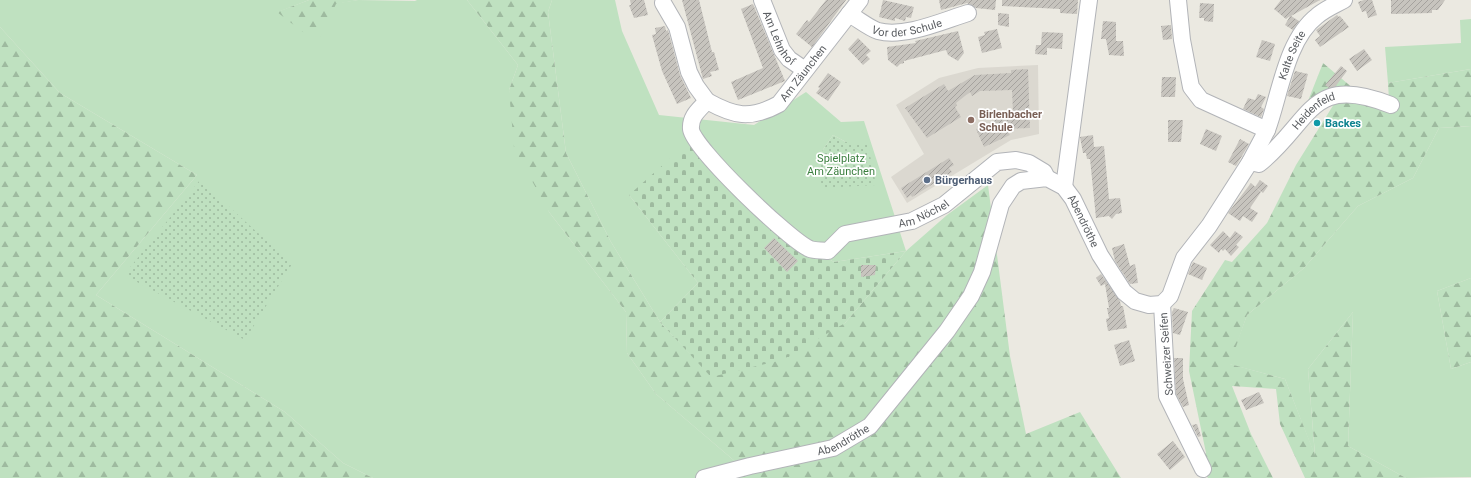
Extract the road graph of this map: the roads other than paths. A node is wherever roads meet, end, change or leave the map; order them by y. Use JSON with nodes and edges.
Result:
{"nodes":[{"id":1,"x":762,"y":0,"type":"edge"},
{"id":2,"x":860,"y":0,"type":"edge"},
{"id":3,"x":1089,"y":0,"type":"edge"},
{"id":4,"x":1178,"y":0,"type":"edge"},
{"id":5,"x":1344,"y":0,"type":"edge"},
{"id":6,"x":663,"y":3,"type":"dead end"},
{"id":7,"x":968,"y":13,"type":"dead end"},
{"id":8,"x":849,"y":14,"type":"junction"},
{"id":9,"x":805,"y":70,"type":"junction"},
{"id":10,"x":707,"y":101,"type":"junction"},
{"id":11,"x":1391,"y":105,"type":"dead end"},
{"id":12,"x":1267,"y":130,"type":"junction"},
{"id":13,"x":1250,"y":162,"type":"junction"},
{"id":14,"x":1047,"y":178,"type":"junction"},
{"id":15,"x":1064,"y":187,"type":"junction"},
{"id":16,"x":1162,"y":304,"type":"junction"},
{"id":17,"x":1203,"y":469,"type":"dead end"},
{"id":18,"x":704,"y":478,"type":"edge"}],
"edges":[{"from":1,"to":9,"type":"street","name":"Am Lehnhof"},
{"from":2,"to":8,"type":"street","name":"Am Zäunchen"},
{"from":3,"to":15,"type":"street"},
{"from":4,"to":12,"type":"street"},
{"from":5,"to":12,"type":"street","name":"Kalte Seite"},
{"from":6,"to":10,"type":"street","name":"Am Zäunchen"},
{"from":7,"to":8,"type":"street","name":"Vor der Schule"},
{"from":8,"to":9,"type":"street","name":"Am Zäunchen"},
{"from":9,"to":10,"type":"street","name":"Am Zäunchen"},
{"from":10,"to":14,"type":"street","name":"Am Nöchel"},
{"from":11,"to":13,"type":"street","name":"Heidenfeld"},
{"from":12,"to":13,"type":"street"},
{"from":13,"to":16,"type":"street"},
{"from":14,"to":15,"type":"street","name":"Abendröthe"},
{"from":14,"to":18,"type":"street","name":"Abendröthe"},
{"from":15,"to":16,"type":"street","name":"Abendröthe"},
{"from":16,"to":17,"type":"street","name":"Schweizer Seifen"}]}
